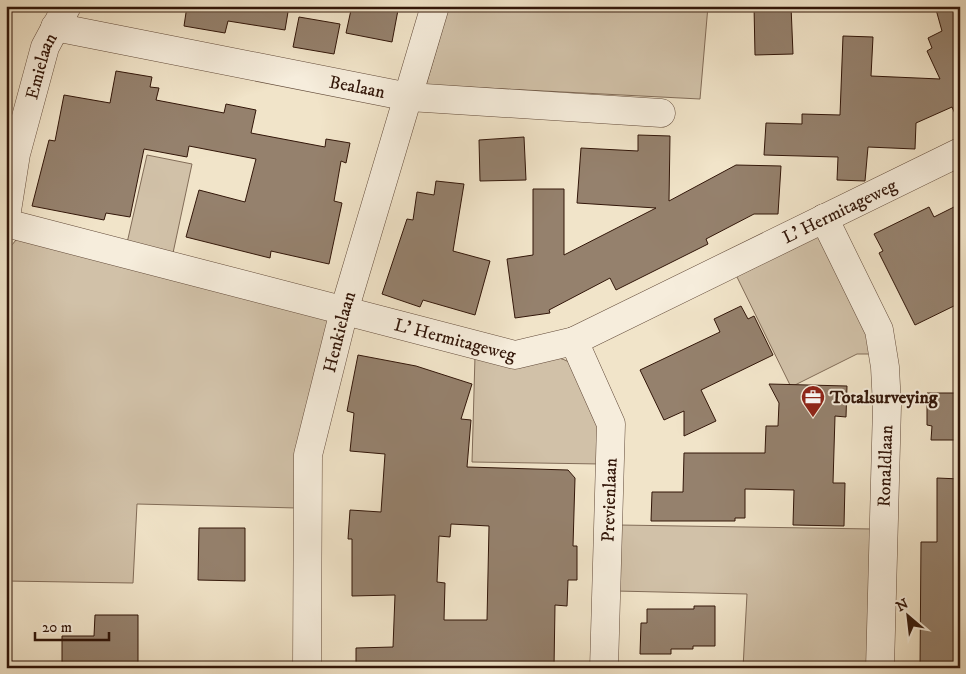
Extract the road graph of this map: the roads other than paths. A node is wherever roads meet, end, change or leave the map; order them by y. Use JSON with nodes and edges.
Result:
{"nodes":[{"id":1,"x":435,"y":6,"type":"edge"},
{"id":2,"x":61,"y":17,"type":"edge"},
{"id":3,"x":409,"y":97,"type":"junction"},
{"id":4,"x":662,"y":113,"type":"dead end"},
{"id":5,"x":960,"y":152,"type":"edge"},
{"id":6,"x":6,"y":218,"type":"edge"},
{"id":7,"x":824,"y":218,"type":"junction"},
{"id":8,"x":6,"y":224,"type":"edge"},
{"id":9,"x":344,"y":311,"type":"junction"},
{"id":10,"x":574,"y":341,"type":"junction"},
{"id":11,"x":307,"y":668,"type":"edge"},
{"id":12,"x":604,"y":668,"type":"edge"},
{"id":13,"x":880,"y":668,"type":"edge"}],
"edges":[{"from":1,"to":3,"type":"street","name":"Henkielaan"},
{"from":2,"to":3,"type":"street","name":"Bealaan"},
{"from":2,"to":6,"type":"street","name":"Emielaan"},
{"from":3,"to":4,"type":"street","name":"Bealaan"},
{"from":3,"to":9,"type":"street","name":"Henkielaan"},
{"from":5,"to":7,"type":"street","name":"L' Hermitageweg"},
{"from":7,"to":10,"type":"street","name":"L' Hermitageweg"},
{"from":7,"to":13,"type":"street","name":"Ronaldlaan"},
{"from":8,"to":9,"type":"street","name":"L' Hermitageweg"},
{"from":9,"to":10,"type":"street","name":"L' Hermitageweg"},
{"from":9,"to":11,"type":"street","name":"Henkielaan"},
{"from":10,"to":12,"type":"street","name":"Previenlaan"}]}
